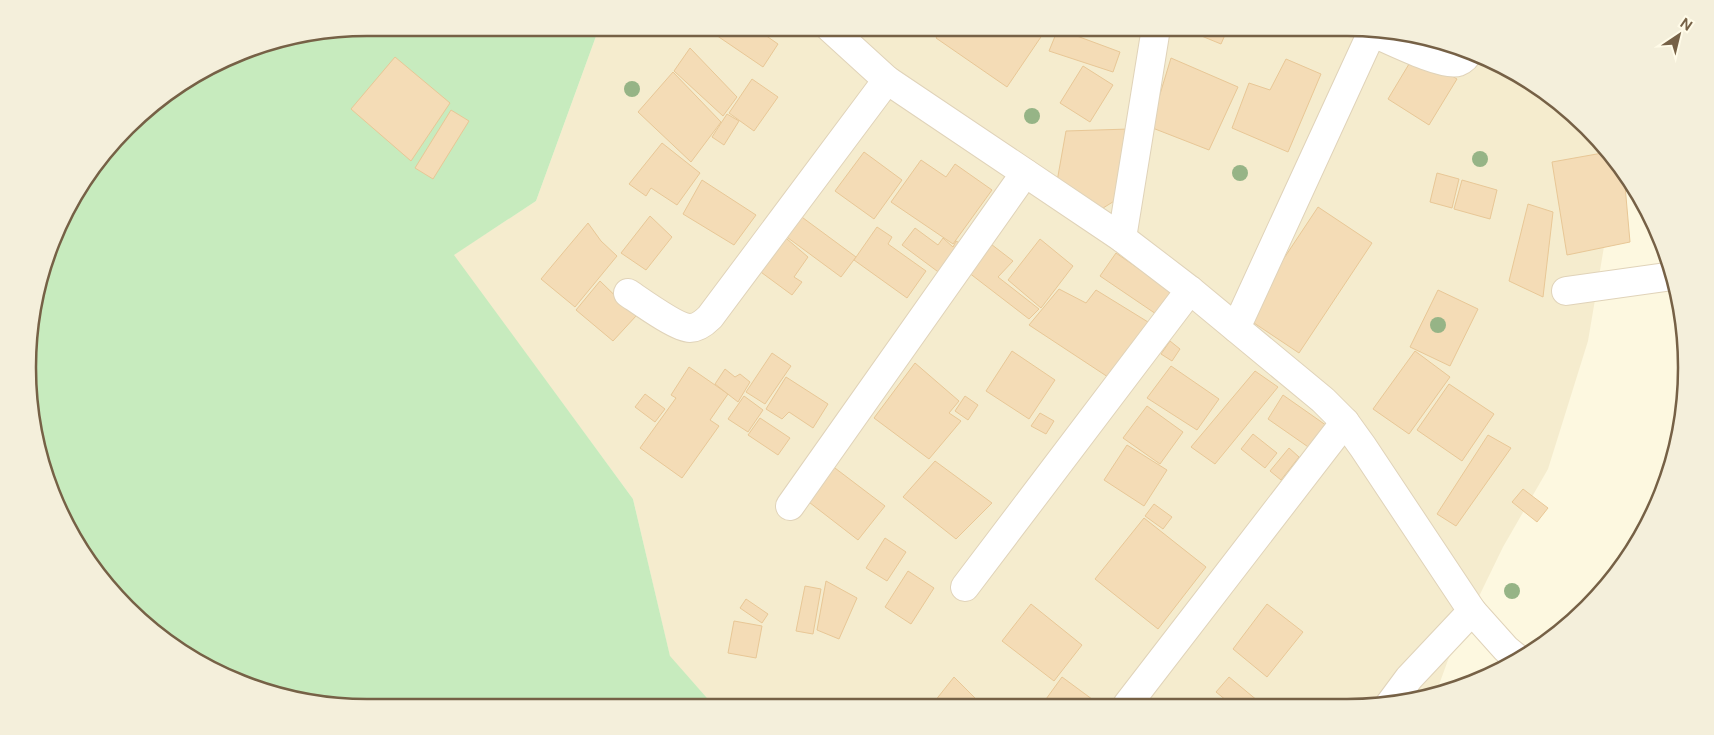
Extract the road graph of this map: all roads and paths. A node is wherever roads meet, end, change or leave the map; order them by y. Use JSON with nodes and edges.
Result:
{"nodes":[{"id":1,"x":839,"y":36,"type":"edge"},
{"id":2,"x":1155,"y":36,"type":"edge"},
{"id":3,"x":1369,"y":37,"type":"edge"},
{"id":4,"x":1387,"y":39,"type":"edge"},
{"id":5,"x":1464,"y":58,"type":"edge"},
{"id":6,"x":887,"y":80,"type":"junction"},
{"id":7,"x":1025,"y":173,"type":"junction"},
{"id":8,"x":1122,"y":238,"type":"junction"},
{"id":9,"x":1665,"y":277,"type":"edge"},
{"id":10,"x":1190,"y":290,"type":"junction"},
{"id":11,"x":1566,"y":290,"type":"dead end"},
{"id":12,"x":628,"y":293,"type":"dead end"},
{"id":13,"x":1236,"y":328,"type":"junction"},
{"id":14,"x":1345,"y":422,"type":"junction"},
{"id":15,"x":790,"y":506,"type":"dead end"},
{"id":16,"x":965,"y":587,"type":"dead end"},
{"id":17,"x":1472,"y":611,"type":"junction"},
{"id":18,"x":1512,"y":654,"type":"edge"},
{"id":19,"x":1396,"y":695,"type":"edge"},
{"id":20,"x":1132,"y":699,"type":"edge"}],
"edges":[{"from":1,"to":6,"type":"street"},
{"from":2,"to":8,"type":"street"},
{"from":3,"to":13,"type":"street"},
{"from":4,"to":5,"type":"street"},
{"from":6,"to":7,"type":"street"},
{"from":6,"to":12,"type":"street"},
{"from":7,"to":8,"type":"street"},
{"from":7,"to":15,"type":"street"},
{"from":8,"to":10,"type":"street"},
{"from":9,"to":11,"type":"street"},
{"from":10,"to":13,"type":"street"},
{"from":10,"to":16,"type":"street"},
{"from":13,"to":14,"type":"street"},
{"from":14,"to":17,"type":"street"},
{"from":14,"to":20,"type":"street"},
{"from":17,"to":18,"type":"street"},
{"from":17,"to":19,"type":"street"}]}
